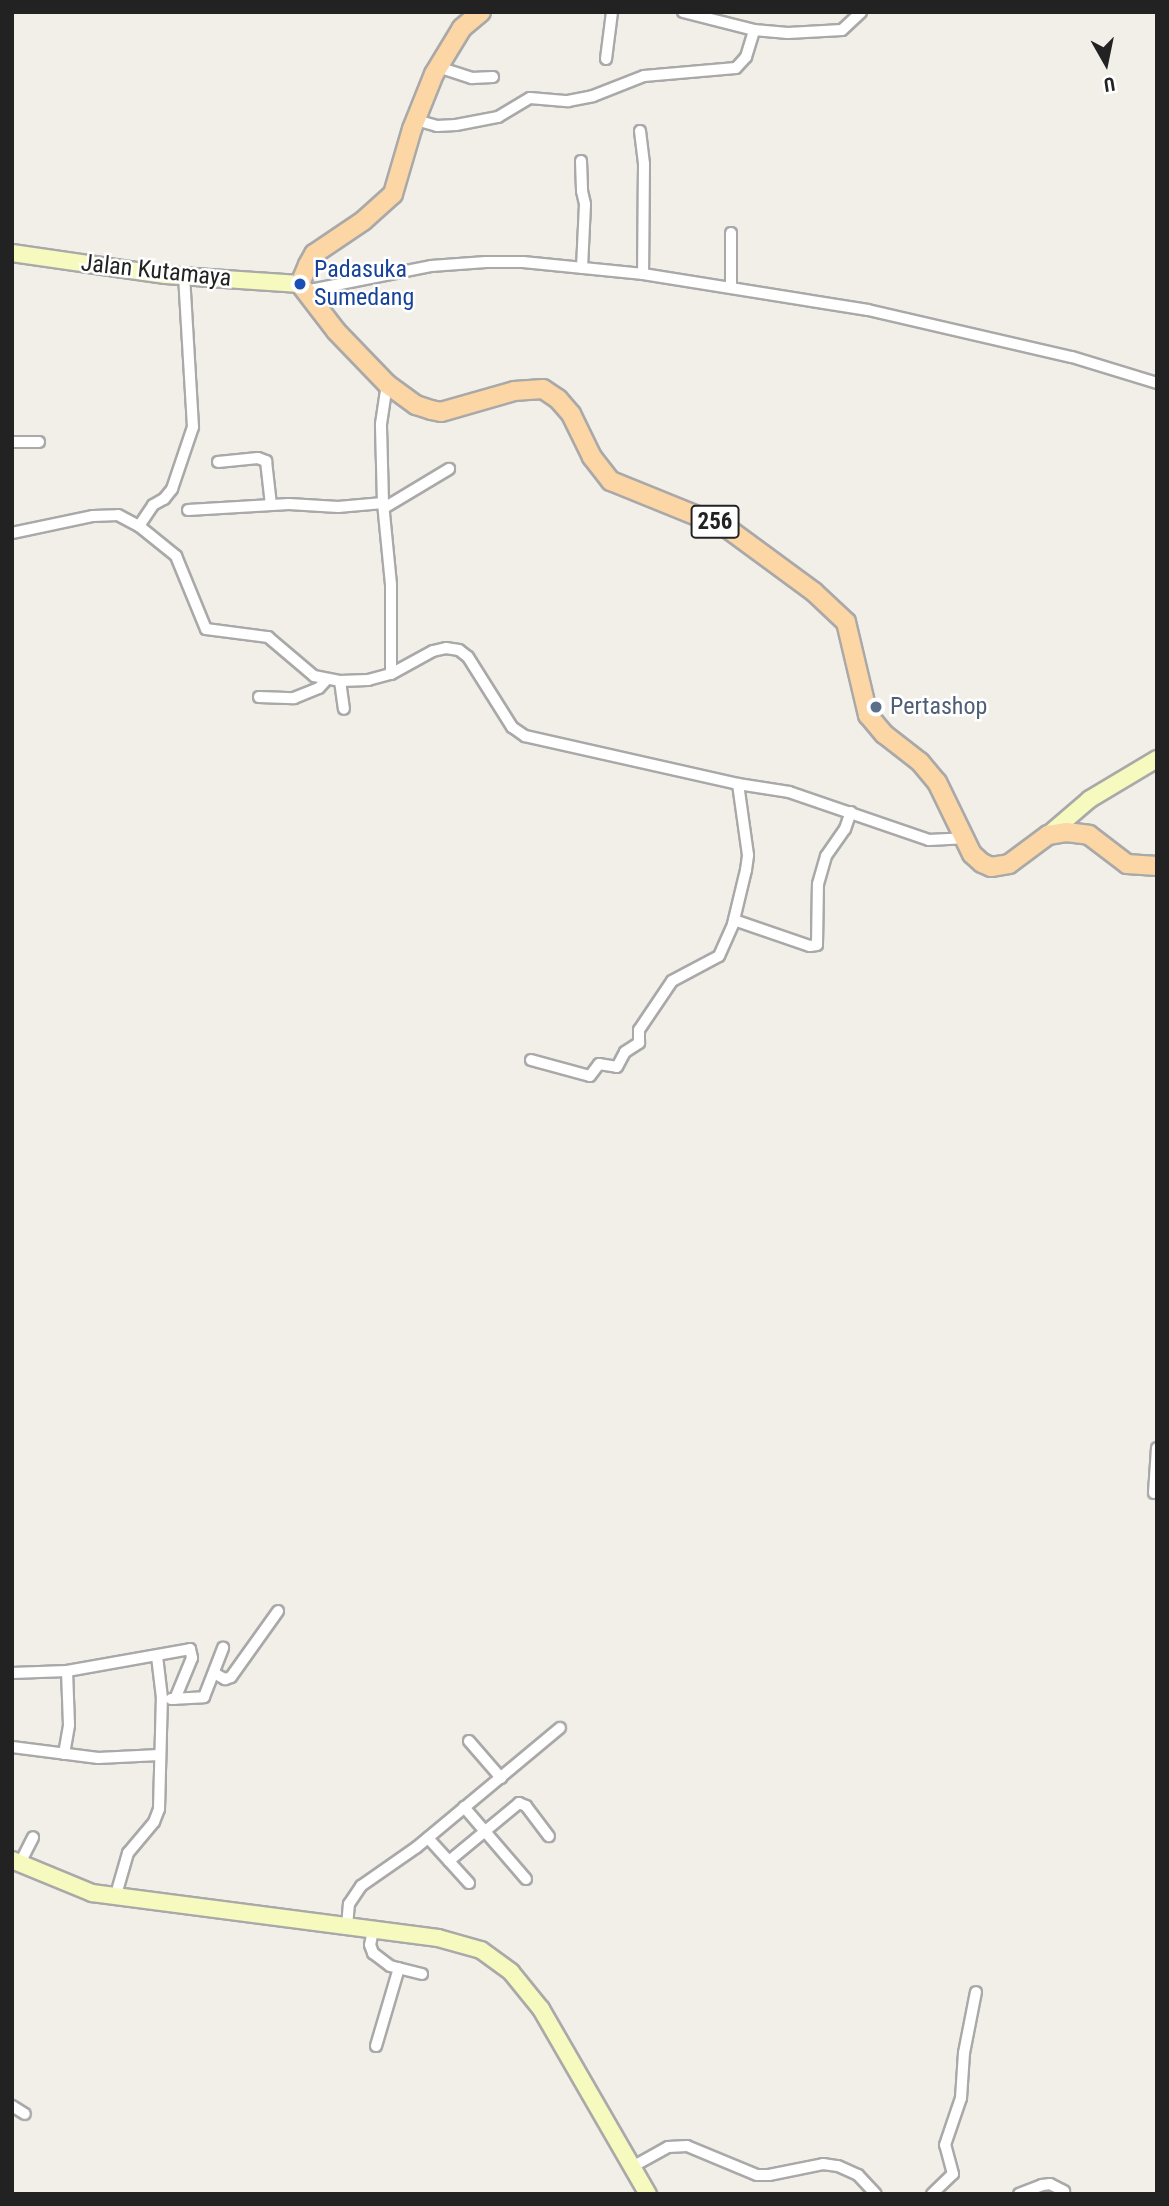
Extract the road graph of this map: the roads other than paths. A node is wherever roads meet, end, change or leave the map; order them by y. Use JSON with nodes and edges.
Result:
{"nodes":[{"id":1,"x":481,"y":12,"type":"edge"},
{"id":2,"x":612,"y":12,"type":"edge"},
{"id":3,"x":683,"y":12,"type":"edge"},
{"id":4,"x":861,"y":12,"type":"edge"},
{"id":5,"x":713,"y":16,"type":"edge"},
{"id":6,"x":754,"y":30,"type":"junction"},
{"id":7,"x":606,"y":59,"type":"dead end"},
{"id":8,"x":438,"y":67,"type":"junction"},
{"id":9,"x":493,"y":77,"type":"dead end"},
{"id":10,"x":416,"y":120,"type":"junction"},
{"id":11,"x":640,"y":131,"type":"dead end"},
{"id":12,"x":581,"y":161,"type":"dead end"},
{"id":13,"x":731,"y":233,"type":"dead end"},
{"id":14,"x":12,"y":253,"type":"edge"},
{"id":15,"x":582,"y":268,"type":"junction"},
{"id":16,"x":643,"y":274,"type":"junction"},
{"id":17,"x":184,"y":276,"type":"junction"},
{"id":18,"x":731,"y":286,"type":"junction"},
{"id":19,"x":302,"y":287,"type":"junction"},
{"id":20,"x":1157,"y":383,"type":"edge"},
{"id":21,"x":387,"y":384,"type":"junction"},
{"id":22,"x":12,"y":442,"type":"edge"},
{"id":23,"x":38,"y":442,"type":"dead end"},
{"id":24,"x":218,"y":462,"type":"dead end"},
{"id":25,"x":449,"y":469,"type":"dead end"},
{"id":26,"x":271,"y":505,"type":"junction"},
{"id":27,"x":383,"y":506,"type":"junction"},
{"id":28,"x":188,"y":510,"type":"dead end"},
{"id":29,"x":139,"y":526,"type":"junction"},
{"id":30,"x":12,"y":533,"type":"edge"},
{"id":31,"x":391,"y":674,"type":"junction"},
{"id":32,"x":327,"y":679,"type":"junction"},
{"id":33,"x":340,"y":681,"type":"junction"},
{"id":34,"x":259,"y":697,"type":"dead end"},
{"id":35,"x":344,"y":709,"type":"dead end"},
{"id":36,"x":1157,"y":759,"type":"edge"},
{"id":37,"x":738,"y":784,"type":"junction"},
{"id":38,"x":1090,"y":799,"type":"junction"},
{"id":39,"x":851,"y":812,"type":"junction"},
{"id":40,"x":1082,"y":833,"type":"junction"},
{"id":41,"x":1048,"y":835,"type":"junction"},
{"id":42,"x":963,"y":838,"type":"junction"},
{"id":43,"x":1157,"y":866,"type":"edge"},
{"id":44,"x":732,"y":925,"type":"junction"},
{"id":45,"x":531,"y":1060,"type":"dead end"},
{"id":46,"x":1157,"y":1448,"type":"edge"},
{"id":47,"x":1154,"y":1493,"type":"dead end"},
{"id":48,"x":278,"y":1611,"type":"dead end"},
{"id":49,"x":223,"y":1648,"type":"dead end"},
{"id":50,"x":157,"y":1656,"type":"junction"},
{"id":51,"x":67,"y":1671,"type":"junction"},
{"id":52,"x":12,"y":1673,"type":"edge"},
{"id":53,"x":214,"y":1673,"type":"junction"},
{"id":54,"x":162,"y":1698,"type":"junction"},
{"id":55,"x":175,"y":1699,"type":"junction"},
{"id":56,"x":560,"y":1728,"type":"dead end"},
{"id":57,"x":469,"y":1741,"type":"dead end"},
{"id":58,"x":12,"y":1747,"type":"edge"},
{"id":59,"x":64,"y":1754,"type":"junction"},
{"id":60,"x":159,"y":1755,"type":"junction"},
{"id":61,"x":501,"y":1778,"type":"junction"},
{"id":62,"x":464,"y":1807,"type":"junction"},
{"id":63,"x":482,"y":1832,"type":"junction"},
{"id":64,"x":549,"y":1836,"type":"dead end"},
{"id":65,"x":33,"y":1837,"type":"dead end"},
{"id":66,"x":428,"y":1838,"type":"junction"},
{"id":67,"x":449,"y":1861,"type":"junction"},
{"id":68,"x":16,"y":1863,"type":"edge"},
{"id":69,"x":526,"y":1879,"type":"dead end"},
{"id":70,"x":469,"y":1883,"type":"dead end"},
{"id":71,"x":115,"y":1898,"type":"junction"},
{"id":72,"x":347,"y":1926,"type":"junction"},
{"id":73,"x":373,"y":1930,"type":"junction"},
{"id":74,"x":399,"y":1968,"type":"junction"},
{"id":75,"x":422,"y":1974,"type":"dead end"},
{"id":76,"x":976,"y":1992,"type":"dead end"},
{"id":77,"x":376,"y":2046,"type":"dead end"},
{"id":78,"x":12,"y":2106,"type":"edge"},
{"id":79,"x":25,"y":2114,"type":"dead end"},
{"id":80,"x":632,"y":2167,"type":"junction"},
{"id":81,"x":1064,"y":2191,"type":"dead end"},
{"id":82,"x":648,"y":2194,"type":"edge"},
{"id":83,"x":876,"y":2194,"type":"edge"},
{"id":84,"x":932,"y":2194,"type":"edge"},
{"id":85,"x":1019,"y":2194,"type":"edge"}],
"edges":[{"from":1,"to":8,"type":"main road"},
{"from":2,"to":7,"type":"street"},
{"from":3,"to":5,"type":"street"},
{"from":4,"to":6,"type":"street"},
{"from":5,"to":6,"type":"street"},
{"from":6,"to":10,"type":"street"},
{"from":8,"to":9,"type":"street"},
{"from":8,"to":10,"type":"main road"},
{"from":10,"to":19,"type":"main road"},
{"from":11,"to":16,"type":"street"},
{"from":12,"to":15,"type":"street"},
{"from":13,"to":18,"type":"street"},
{"from":14,"to":17,"type":"street","name":"Jalan Kutamaya"},
{"from":15,"to":16,"type":"street"},
{"from":15,"to":19,"type":"street"},
{"from":16,"to":18,"type":"street"},
{"from":17,"to":19,"type":"street","name":"Jalan Kutamaya"},
{"from":17,"to":29,"type":"street"},
{"from":18,"to":20,"type":"street"},
{"from":19,"to":21,"type":"main road","number":"256"},
{"from":21,"to":27,"type":"street"},
{"from":21,"to":42,"type":"main road","number":"256"},
{"from":22,"to":23,"type":"street"},
{"from":24,"to":26,"type":"street"},
{"from":25,"to":27,"type":"street"},
{"from":26,"to":27,"type":"street"},
{"from":26,"to":28,"type":"street"},
{"from":27,"to":31,"type":"street"},
{"from":29,"to":30,"type":"street"},
{"from":29,"to":32,"type":"street"},
{"from":31,"to":33,"type":"street"},
{"from":31,"to":37,"type":"street"},
{"from":32,"to":33,"type":"street"},
{"from":32,"to":34,"type":"street"},
{"from":33,"to":35,"type":"street"},
{"from":36,"to":38,"type":"street"},
{"from":37,"to":39,"type":"street"},
{"from":37,"to":44,"type":"street"},
{"from":38,"to":40,"type":"street"},
{"from":38,"to":41,"type":"street"},
{"from":39,"to":42,"type":"street"},
{"from":39,"to":44,"type":"street"},
{"from":40,"to":41,"type":"main road"},
{"from":40,"to":43,"type":"main road"},
{"from":41,"to":42,"type":"main road","number":"256"},
{"from":44,"to":45,"type":"street"},
{"from":46,"to":47,"type":"street"},
{"from":48,"to":53,"type":"street"},
{"from":49,"to":53,"type":"street"},
{"from":50,"to":51,"type":"street"},
{"from":50,"to":54,"type":"street"},
{"from":50,"to":55,"type":"street"},
{"from":51,"to":52,"type":"street"},
{"from":51,"to":59,"type":"street"},
{"from":53,"to":55,"type":"street"},
{"from":54,"to":55,"type":"street"},
{"from":54,"to":60,"type":"street"},
{"from":56,"to":61,"type":"street"},
{"from":57,"to":61,"type":"street"},
{"from":58,"to":59,"type":"street"},
{"from":59,"to":60,"type":"street"},
{"from":60,"to":71,"type":"street"},
{"from":61,"to":62,"type":"street"},
{"from":62,"to":63,"type":"street"},
{"from":62,"to":66,"type":"street"},
{"from":63,"to":64,"type":"street"},
{"from":63,"to":67,"type":"street"},
{"from":63,"to":69,"type":"street"},
{"from":65,"to":68,"type":"street"},
{"from":66,"to":67,"type":"street"},
{"from":66,"to":72,"type":"street"},
{"from":67,"to":70,"type":"street"},
{"from":68,"to":71,"type":"street"},
{"from":71,"to":72,"type":"street"},
{"from":72,"to":73,"type":"street"},
{"from":73,"to":74,"type":"street"},
{"from":73,"to":80,"type":"street"},
{"from":74,"to":75,"type":"street"},
{"from":74,"to":77,"type":"street"},
{"from":76,"to":84,"type":"street"},
{"from":78,"to":79,"type":"street"},
{"from":80,"to":82,"type":"street"},
{"from":80,"to":83,"type":"street"},
{"from":81,"to":85,"type":"street"}]}
